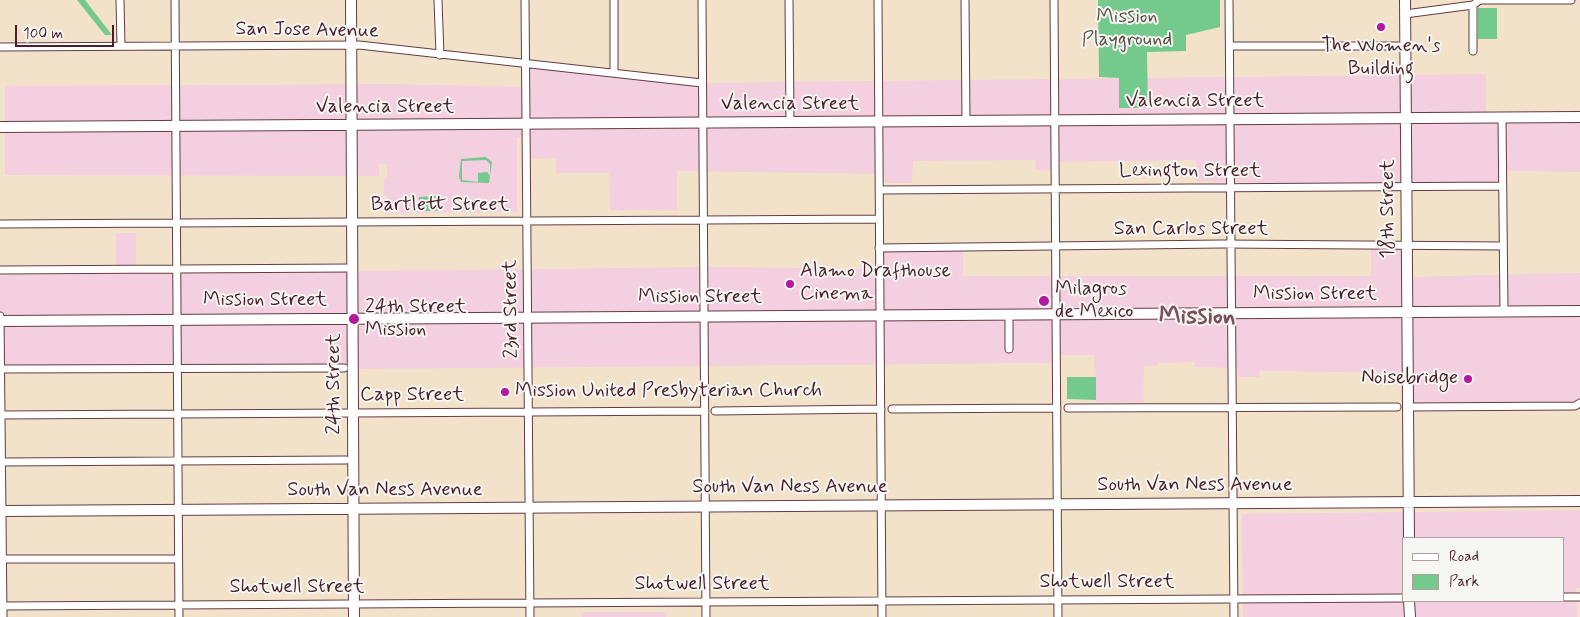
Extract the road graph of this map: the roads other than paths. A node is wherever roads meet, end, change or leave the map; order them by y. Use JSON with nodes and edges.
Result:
{"nodes":[{"id":1,"x":120,"y":0,"type":"edge"},
{"id":2,"x":175,"y":0,"type":"edge"},
{"id":3,"x":351,"y":0,"type":"edge"},
{"id":4,"x":438,"y":0,"type":"edge"},
{"id":5,"x":525,"y":0,"type":"edge"},
{"id":6,"x":614,"y":0,"type":"edge"},
{"id":7,"x":702,"y":0,"type":"edge"},
{"id":8,"x":789,"y":0,"type":"edge"},
{"id":9,"x":878,"y":0,"type":"edge"},
{"id":10,"x":965,"y":0,"type":"edge"},
{"id":11,"x":1054,"y":0,"type":"edge"},
{"id":12,"x":1229,"y":0,"type":"edge"},
{"id":13,"x":1405,"y":0,"type":"edge"},
{"id":14,"x":1570,"y":0,"type":"edge"},
{"id":15,"x":1472,"y":5,"type":"junction"},
{"id":16,"x":1405,"y":14,"type":"junction"},
{"id":17,"x":351,"y":44,"type":"junction"},
{"id":18,"x":121,"y":46,"type":"junction"},
{"id":19,"x":175,"y":46,"type":"junction"},
{"id":20,"x":1230,"y":46,"type":"junction"},
{"id":21,"x":1405,"y":46,"type":"junction"},
{"id":22,"x":0,"y":47,"type":"edge"},
{"id":23,"x":1473,"y":51,"type":"dead end"},
{"id":24,"x":440,"y":55,"type":"junction"},
{"id":25,"x":526,"y":63,"type":"junction"},
{"id":26,"x":614,"y":73,"type":"junction"},
{"id":27,"x":702,"y":83,"type":"junction"},
{"id":28,"x":1580,"y":117,"type":"edge"},
{"id":29,"x":1406,"y":118,"type":"junction"},
{"id":30,"x":1502,"y":118,"type":"junction"},
{"id":31,"x":1230,"y":120,"type":"junction"},
{"id":32,"x":966,"y":121,"type":"junction"},
{"id":33,"x":1054,"y":121,"type":"junction"},
{"id":34,"x":879,"y":122,"type":"junction"},
{"id":35,"x":702,"y":123,"type":"junction"},
{"id":36,"x":790,"y":123,"type":"junction"},
{"id":37,"x":526,"y":124,"type":"junction"},
{"id":38,"x":351,"y":126,"type":"junction"},
{"id":39,"x":0,"y":127,"type":"edge"},
{"id":40,"x":176,"y":127,"type":"junction"},
{"id":41,"x":1406,"y":186,"type":"junction"},
{"id":42,"x":1502,"y":186,"type":"junction"},
{"id":43,"x":1055,"y":188,"type":"junction"},
{"id":44,"x":1230,"y":188,"type":"junction"},
{"id":45,"x":879,"y":190,"type":"junction"},
{"id":46,"x":704,"y":219,"type":"junction"},
{"id":47,"x":879,"y":219,"type":"junction"},
{"id":48,"x":527,"y":221,"type":"junction"},
{"id":49,"x":352,"y":222,"type":"junction"},
{"id":50,"x":0,"y":224,"type":"edge"},
{"id":51,"x":176,"y":224,"type":"junction"},
{"id":52,"x":1232,"y":245,"type":"junction"},
{"id":53,"x":1407,"y":246,"type":"junction"},
{"id":54,"x":1503,"y":246,"type":"junction"},
{"id":55,"x":1055,"y":247,"type":"junction"},
{"id":56,"x":880,"y":248,"type":"junction"},
{"id":57,"x":352,"y":268,"type":"junction"},
{"id":58,"x":0,"y":270,"type":"edge"},
{"id":59,"x":177,"y":270,"type":"junction"},
{"id":60,"x":1504,"y":311,"type":"junction"},
{"id":61,"x":1580,"y":311,"type":"edge"},
{"id":62,"x":1408,"y":312,"type":"junction"},
{"id":63,"x":1232,"y":313,"type":"junction"},
{"id":64,"x":1009,"y":314,"type":"junction"},
{"id":65,"x":1056,"y":314,"type":"junction"},
{"id":66,"x":880,"y":315,"type":"junction"},
{"id":67,"x":0,"y":316,"type":"edge"},
{"id":68,"x":704,"y":316,"type":"junction"},
{"id":69,"x":528,"y":317,"type":"junction"},
{"id":70,"x":352,"y":318,"type":"junction"},
{"id":71,"x":177,"y":319,"type":"junction"},
{"id":72,"x":0,"y":321,"type":"edge"},
{"id":73,"x":1009,"y":349,"type":"dead end"},
{"id":74,"x":177,"y":368,"type":"junction"},
{"id":75,"x":344,"y":368,"type":"dead end"},
{"id":76,"x":0,"y":369,"type":"edge"},
{"id":77,"x":1580,"y":403,"type":"edge"},
{"id":78,"x":1397,"y":407,"type":"dead end"},
{"id":79,"x":1408,"y":407,"type":"junction"},
{"id":80,"x":1056,"y":408,"type":"junction"},
{"id":81,"x":1068,"y":408,"type":"dead end"},
{"id":82,"x":1232,"y":408,"type":"junction"},
{"id":83,"x":881,"y":410,"type":"junction"},
{"id":84,"x":892,"y":410,"type":"dead end"},
{"id":85,"x":705,"y":411,"type":"junction"},
{"id":86,"x":715,"y":411,"type":"dead end"},
{"id":87,"x":529,"y":412,"type":"junction"},
{"id":88,"x":353,"y":413,"type":"junction"},
{"id":89,"x":177,"y":414,"type":"junction"},
{"id":90,"x":0,"y":415,"type":"edge"},
{"id":91,"x":346,"y":460,"type":"dead end"},
{"id":92,"x":178,"y":461,"type":"junction"},
{"id":93,"x":1,"y":462,"type":"junction"},
{"id":94,"x":1580,"y":501,"type":"edge"},
{"id":95,"x":1409,"y":502,"type":"junction"},
{"id":96,"x":1233,"y":503,"type":"junction"},
{"id":97,"x":1058,"y":504,"type":"junction"},
{"id":98,"x":881,"y":505,"type":"junction"},
{"id":99,"x":706,"y":506,"type":"junction"},
{"id":100,"x":530,"y":507,"type":"junction"},
{"id":101,"x":354,"y":508,"type":"junction"},
{"id":102,"x":178,"y":509,"type":"junction"},
{"id":103,"x":1,"y":511,"type":"edge"},
{"id":104,"x":1409,"y":537,"type":"edge"},
{"id":105,"x":2,"y":559,"type":"junction"},
{"id":106,"x":178,"y":559,"type":"junction"},
{"id":107,"x":1580,"y":597,"type":"edge"},
{"id":108,"x":1234,"y":598,"type":"junction"},
{"id":109,"x":1402,"y":598,"type":"edge"},
{"id":110,"x":1565,"y":598,"type":"edge"},
{"id":111,"x":1058,"y":600,"type":"junction"},
{"id":112,"x":706,"y":601,"type":"junction"},
{"id":113,"x":882,"y":601,"type":"junction"},
{"id":114,"x":530,"y":602,"type":"junction"},
{"id":115,"x":1409,"y":602,"type":"edge"},
{"id":116,"x":354,"y":604,"type":"junction"},
{"id":117,"x":178,"y":605,"type":"junction"},
{"id":118,"x":1,"y":606,"type":"edge"},
{"id":119,"x":2,"y":617,"type":"edge"},
{"id":120,"x":179,"y":617,"type":"edge"},
{"id":121,"x":354,"y":617,"type":"edge"},
{"id":122,"x":530,"y":617,"type":"edge"},
{"id":123,"x":706,"y":617,"type":"edge"},
{"id":124,"x":882,"y":617,"type":"edge"},
{"id":125,"x":1058,"y":617,"type":"edge"},
{"id":126,"x":1234,"y":617,"type":"edge"},
{"id":127,"x":1410,"y":617,"type":"edge"}],
"edges":[{"from":1,"to":18,"type":"street"},
{"from":2,"to":19,"type":"street"},
{"from":3,"to":17,"type":"main road","name":"24th Street"},
{"from":4,"to":24,"type":"street"},
{"from":5,"to":25,"type":"street","name":"23rd Street"},
{"from":6,"to":26,"type":"street"},
{"from":7,"to":27,"type":"street"},
{"from":8,"to":36,"type":"street"},
{"from":9,"to":34,"type":"street"},
{"from":10,"to":32,"type":"street"},
{"from":11,"to":33,"type":"street"},
{"from":12,"to":20,"type":"street"},
{"from":13,"to":16,"type":"main road","name":"18th Street"},
{"from":14,"to":15,"type":"street"},
{"from":15,"to":16,"type":"street"},
{"from":15,"to":23,"type":"street"},
{"from":16,"to":21,"type":"main road","name":"18th Street"},
{"from":17,"to":19,"type":"street","name":"San Jose Avenue"},
{"from":17,"to":24,"type":"street","name":"San Jose Avenue"},
{"from":17,"to":38,"type":"main road","name":"24th Street"},
{"from":18,"to":19,"type":"street","name":"San Jose Avenue"},
{"from":18,"to":22,"type":"street","name":"San Jose Avenue"},
{"from":19,"to":40,"type":"street"},
{"from":20,"to":21,"type":"street"},
{"from":20,"to":31,"type":"street"},
{"from":21,"to":29,"type":"main road","name":"18th Street"},
{"from":24,"to":25,"type":"street","name":"San Jose Avenue"},
{"from":25,"to":26,"type":"street","name":"San Jose Avenue"},
{"from":25,"to":37,"type":"street","name":"23rd Street"},
{"from":26,"to":27,"type":"street","name":"San Jose Avenue"},
{"from":27,"to":35,"type":"street"},
{"from":28,"to":30,"type":"main road","name":"Valencia Street"},
{"from":29,"to":30,"type":"main road","name":"Valencia Street"},
{"from":29,"to":31,"type":"main road","name":"Valencia Street"},
{"from":29,"to":41,"type":"main road","name":"18th Street"},
{"from":30,"to":42,"type":"street"},
{"from":31,"to":33,"type":"main road","name":"Valencia Street"},
{"from":31,"to":44,"type":"street"},
{"from":32,"to":33,"type":"main road","name":"Valencia Street"},
{"from":32,"to":34,"type":"main road","name":"Valencia Street"},
{"from":33,"to":43,"type":"street"},
{"from":34,"to":36,"type":"main road","name":"Valencia Street"},
{"from":34,"to":45,"type":"street"},
{"from":35,"to":36,"type":"main road","name":"Valencia Street"},
{"from":35,"to":37,"type":"main road","name":"Valencia Street"},
{"from":35,"to":46,"type":"street"},
{"from":37,"to":38,"type":"main road","name":"Valencia Street"},
{"from":37,"to":48,"type":"street","name":"23rd Street"},
{"from":38,"to":40,"type":"main road","name":"Valencia Street"},
{"from":38,"to":49,"type":"main road","name":"24th Street"},
{"from":39,"to":40,"type":"main road","name":"Valencia Street"},
{"from":40,"to":51,"type":"street"},
{"from":41,"to":42,"type":"street","name":"Lexington Street"},
{"from":41,"to":44,"type":"street","name":"Lexington Street"},
{"from":41,"to":53,"type":"main road","name":"18th Street"},
{"from":42,"to":54,"type":"street"},
{"from":43,"to":44,"type":"street","name":"Lexington Street"},
{"from":43,"to":45,"type":"street","name":"Lexington Street"},
{"from":43,"to":55,"type":"street"},
{"from":44,"to":52,"type":"street"},
{"from":45,"to":47,"type":"street"},
{"from":46,"to":47,"type":"street","name":"Bartlett Street"},
{"from":46,"to":48,"type":"street","name":"Bartlett Street"},
{"from":46,"to":68,"type":"street"},
{"from":47,"to":56,"type":"street"},
{"from":48,"to":49,"type":"street","name":"Bartlett Street"},
{"from":48,"to":69,"type":"street","name":"23rd Street"},
{"from":49,"to":51,"type":"street","name":"Bartlett Street"},
{"from":49,"to":57,"type":"main road","name":"24th Street"},
{"from":50,"to":51,"type":"street","name":"Bartlett Street"},
{"from":51,"to":59,"type":"street"},
{"from":52,"to":53,"type":"street","name":"San Carlos Street"},
{"from":52,"to":55,"type":"street","name":"San Carlos Street"},
{"from":52,"to":63,"type":"street"},
{"from":53,"to":54,"type":"street","name":"San Carlos Street"},
{"from":53,"to":62,"type":"main road","name":"18th Street"},
{"from":54,"to":60,"type":"street"},
{"from":55,"to":56,"type":"street","name":"San Carlos Street"},
{"from":55,"to":65,"type":"street"},
{"from":56,"to":66,"type":"street"},
{"from":57,"to":59,"type":"street"},
{"from":57,"to":70,"type":"main road","name":"24th Street"},
{"from":58,"to":59,"type":"street"},
{"from":59,"to":71,"type":"street"},
{"from":60,"to":61,"type":"main road","name":"Mission Street"},
{"from":60,"to":62,"type":"main road","name":"Mission Street"},
{"from":62,"to":63,"type":"main road","name":"Mission Street"},
{"from":62,"to":79,"type":"main road","name":"18th Street"},
{"from":63,"to":65,"type":"main road","name":"Mission Street"},
{"from":63,"to":82,"type":"street"},
{"from":64,"to":65,"type":"main road","name":"Mission Street"},
{"from":64,"to":66,"type":"main road","name":"Mission Street"},
{"from":64,"to":73,"type":"street"},
{"from":65,"to":80,"type":"street"},
{"from":66,"to":68,"type":"main road","name":"Mission Street"},
{"from":66,"to":83,"type":"street"},
{"from":67,"to":72,"type":"street"},
{"from":68,"to":69,"type":"main road","name":"Mission Street"},
{"from":68,"to":85,"type":"street"},
{"from":69,"to":70,"type":"main road","name":"Mission Street"},
{"from":69,"to":87,"type":"street","name":"23rd Street"},
{"from":70,"to":71,"type":"main road","name":"Mission Street"},
{"from":70,"to":88,"type":"main road","name":"24th Street"},
{"from":71,"to":72,"type":"main road","name":"Mission Street"},
{"from":71,"to":74,"type":"street"},
{"from":72,"to":76,"type":"street"},
{"from":74,"to":75,"type":"street"},
{"from":74,"to":76,"type":"street"},
{"from":74,"to":89,"type":"street"},
{"from":76,"to":90,"type":"street"},
{"from":77,"to":79,"type":"street"},
{"from":78,"to":82,"type":"street"},
{"from":79,"to":95,"type":"main road","name":"18th Street"},
{"from":80,"to":84,"type":"street"},
{"from":80,"to":97,"type":"street"},
{"from":81,"to":82,"type":"street"},
{"from":82,"to":96,"type":"street"},
{"from":83,"to":86,"type":"street"},
{"from":83,"to":98,"type":"street"},
{"from":85,"to":87,"type":"street","name":"Capp Street"},
{"from":85,"to":99,"type":"street"},
{"from":87,"to":88,"type":"street","name":"Capp Street"},
{"from":87,"to":100,"type":"street","name":"23rd Street"},
{"from":88,"to":89,"type":"street","name":"Capp Street"},
{"from":88,"to":101,"type":"main road","name":"24th Street"},
{"from":89,"to":90,"type":"street","name":"Capp Street"},
{"from":89,"to":92,"type":"street"},
{"from":90,"to":93,"type":"street"},
{"from":91,"to":92,"type":"street"},
{"from":92,"to":93,"type":"street"},
{"from":92,"to":102,"type":"street"},
{"from":93,"to":103,"type":"street"},
{"from":94,"to":95,"type":"main road","name":"South Van Ness Avenue"},
{"from":95,"to":96,"type":"main road","name":"South Van Ness Avenue"},
{"from":95,"to":104,"type":"main road","name":"18th Street"},
{"from":96,"to":97,"type":"main road","name":"South Van Ness Avenue"},
{"from":96,"to":108,"type":"street"},
{"from":97,"to":98,"type":"main road","name":"South Van Ness Avenue"},
{"from":97,"to":111,"type":"street"},
{"from":98,"to":99,"type":"main road","name":"South Van Ness Avenue"},
{"from":98,"to":113,"type":"street"},
{"from":99,"to":100,"type":"main road","name":"South Van Ness Avenue"},
{"from":99,"to":112,"type":"street"},
{"from":100,"to":101,"type":"main road","name":"South Van Ness Avenue"},
{"from":100,"to":114,"type":"street","name":"23rd Street"},
{"from":101,"to":102,"type":"main road","name":"South Van Ness Avenue"},
{"from":101,"to":116,"type":"main road","name":"24th Street"},
{"from":102,"to":103,"type":"main road","name":"South Van Ness Avenue"},
{"from":102,"to":106,"type":"street"},
{"from":103,"to":105,"type":"street"},
{"from":105,"to":106,"type":"street"},
{"from":105,"to":118,"type":"street"},
{"from":106,"to":117,"type":"street"},
{"from":107,"to":110,"type":"street"},
{"from":108,"to":109,"type":"street","name":"Shotwell Street"},
{"from":108,"to":111,"type":"street","name":"Shotwell Street"},
{"from":108,"to":126,"type":"street"},
{"from":111,"to":113,"type":"street","name":"Shotwell Street"},
{"from":111,"to":125,"type":"street"},
{"from":112,"to":113,"type":"street","name":"Shotwell Street"},
{"from":112,"to":114,"type":"street","name":"Shotwell Street"},
{"from":112,"to":123,"type":"street"},
{"from":113,"to":124,"type":"street"},
{"from":114,"to":116,"type":"street","name":"Shotwell Street"},
{"from":114,"to":122,"type":"street","name":"23rd Street"},
{"from":115,"to":127,"type":"main road"},
{"from":116,"to":117,"type":"street","name":"Shotwell Street"},
{"from":116,"to":121,"type":"main road","name":"24th Street"},
{"from":117,"to":118,"type":"street","name":"Shotwell Street"},
{"from":117,"to":120,"type":"street"},
{"from":118,"to":119,"type":"street"}]}
